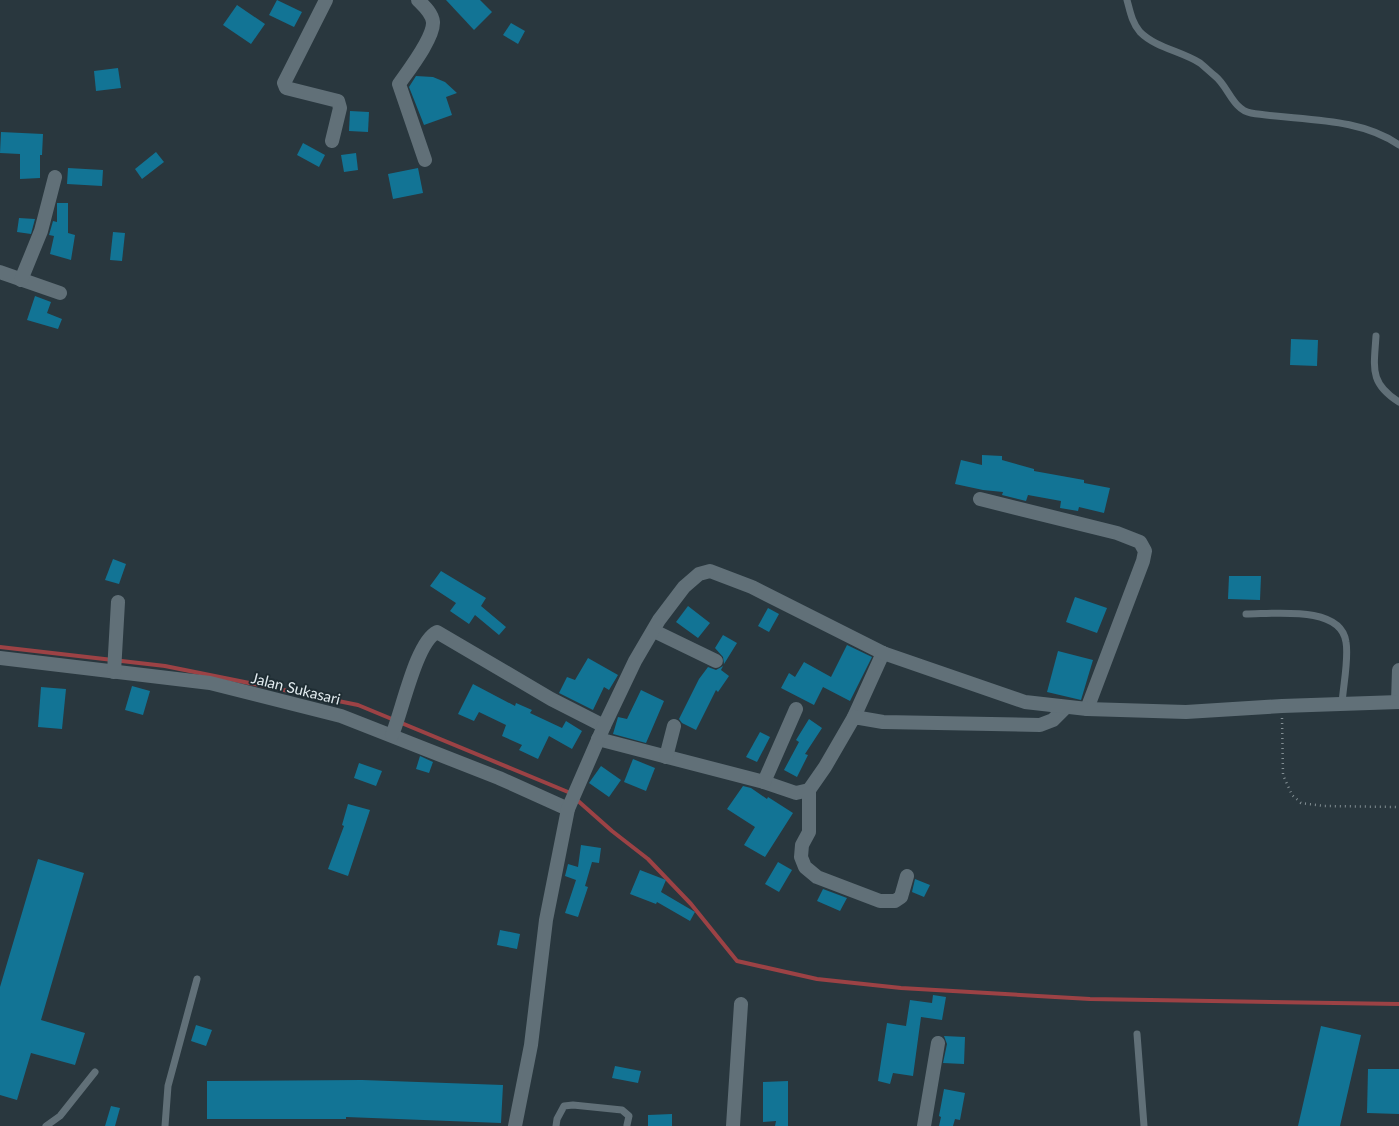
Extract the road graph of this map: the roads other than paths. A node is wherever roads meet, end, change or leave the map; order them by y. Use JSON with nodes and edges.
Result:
{"nodes":[{"id":1,"x":326,"y":0,"type":"edge"},
{"id":2,"x":418,"y":0,"type":"edge"},
{"id":3,"x":1127,"y":0,"type":"edge"},
{"id":4,"x":332,"y":141,"type":"dead end"},
{"id":5,"x":1399,"y":145,"type":"edge"},
{"id":6,"x":425,"y":160,"type":"dead end"},
{"id":7,"x":55,"y":177,"type":"dead end"},
{"id":8,"x":0,"y":272,"type":"edge"},
{"id":9,"x":21,"y":280,"type":"junction"},
{"id":10,"x":60,"y":292,"type":"dead end"},
{"id":11,"x":1376,"y":336,"type":"dead end"},
{"id":12,"x":1399,"y":402,"type":"edge"},
{"id":13,"x":980,"y":499,"type":"dead end"},
{"id":14,"x":118,"y":602,"type":"dead end"},
{"id":15,"x":1246,"y":614,"type":"dead end"},
{"id":16,"x":654,"y":631,"type":"junction"},
{"id":17,"x":883,"y":653,"type":"junction"},
{"id":18,"x":0,"y":658,"type":"edge"},
{"id":19,"x":716,"y":661,"type":"dead end"},
{"id":20,"x":114,"y":670,"type":"junction"},
{"id":21,"x":1399,"y":670,"type":"edge"},
{"id":22,"x":1398,"y":702,"type":"edge"},
{"id":23,"x":1342,"y":705,"type":"junction"},
{"id":24,"x":1066,"y":707,"type":"junction"},
{"id":25,"x":796,"y":709,"type":"dead end"},
{"id":26,"x":1087,"y":709,"type":"junction"},
{"id":27,"x":854,"y":717,"type":"junction"},
{"id":28,"x":604,"y":726,"type":"junction"},
{"id":29,"x":674,"y":726,"type":"dead end"},
{"id":30,"x":394,"y":732,"type":"junction"},
{"id":31,"x":598,"y":739,"type":"junction"},
{"id":32,"x":666,"y":757,"type":"junction"},
{"id":33,"x":764,"y":782,"type":"junction"},
{"id":34,"x":809,"y":790,"type":"junction"},
{"id":35,"x":569,"y":805,"type":"junction"},
{"id":36,"x":907,"y":876,"type":"dead end"},
{"id":37,"x":197,"y":979,"type":"dead end"},
{"id":38,"x":741,"y":1004,"type":"dead end"},
{"id":39,"x":1137,"y":1034,"type":"dead end"},
{"id":40,"x":938,"y":1043,"type":"dead end"},
{"id":41,"x":95,"y":1072,"type":"dead end"},
{"id":42,"x":627,"y":1125,"type":"edge"},
{"id":43,"x":46,"y":1126,"type":"edge"},
{"id":44,"x":165,"y":1126,"type":"edge"},
{"id":45,"x":516,"y":1126,"type":"edge"},
{"id":46,"x":556,"y":1126,"type":"edge"},
{"id":47,"x":733,"y":1126,"type":"edge"},
{"id":48,"x":924,"y":1126,"type":"edge"},
{"id":49,"x":1144,"y":1126,"type":"edge"}],
"edges":[{"from":1,"to":4,"type":"street"},
{"from":2,"to":6,"type":"street"},
{"from":3,"to":5,"type":"lane"},
{"from":7,"to":9,"type":"street"},
{"from":8,"to":9,"type":"street"},
{"from":9,"to":10,"type":"street"},
{"from":11,"to":12,"type":"lane"},
{"from":13,"to":26,"type":"street"},
{"from":14,"to":20,"type":"street"},
{"from":15,"to":23,"type":"lane"},
{"from":16,"to":17,"type":"street"},
{"from":16,"to":19,"type":"street"},
{"from":16,"to":28,"type":"street"},
{"from":17,"to":24,"type":"street"},
{"from":17,"to":27,"type":"street"},
{"from":18,"to":20,"type":"street","name":"Jalan Sukasari"},
{"from":20,"to":30,"type":"street","name":"Jalan Sukasari"},
{"from":21,"to":22,"type":"street"},
{"from":22,"to":23,"type":"street"},
{"from":23,"to":26,"type":"street"},
{"from":24,"to":26,"type":"street"},
{"from":24,"to":27,"type":"street"},
{"from":25,"to":33,"type":"street"},
{"from":27,"to":34,"type":"street"},
{"from":28,"to":30,"type":"street"},
{"from":28,"to":31,"type":"street"},
{"from":29,"to":32,"type":"street"},
{"from":30,"to":35,"type":"street","name":"Jalan Sukasari"},
{"from":31,"to":32,"type":"street"},
{"from":31,"to":35,"type":"street"},
{"from":32,"to":33,"type":"street"},
{"from":33,"to":34,"type":"street"},
{"from":34,"to":36,"type":"street"},
{"from":35,"to":45,"type":"street"},
{"from":37,"to":44,"type":"lane"},
{"from":38,"to":47,"type":"street"},
{"from":39,"to":49,"type":"lane"},
{"from":40,"to":48,"type":"street"},
{"from":41,"to":43,"type":"lane"},
{"from":42,"to":46,"type":"lane"}]}
